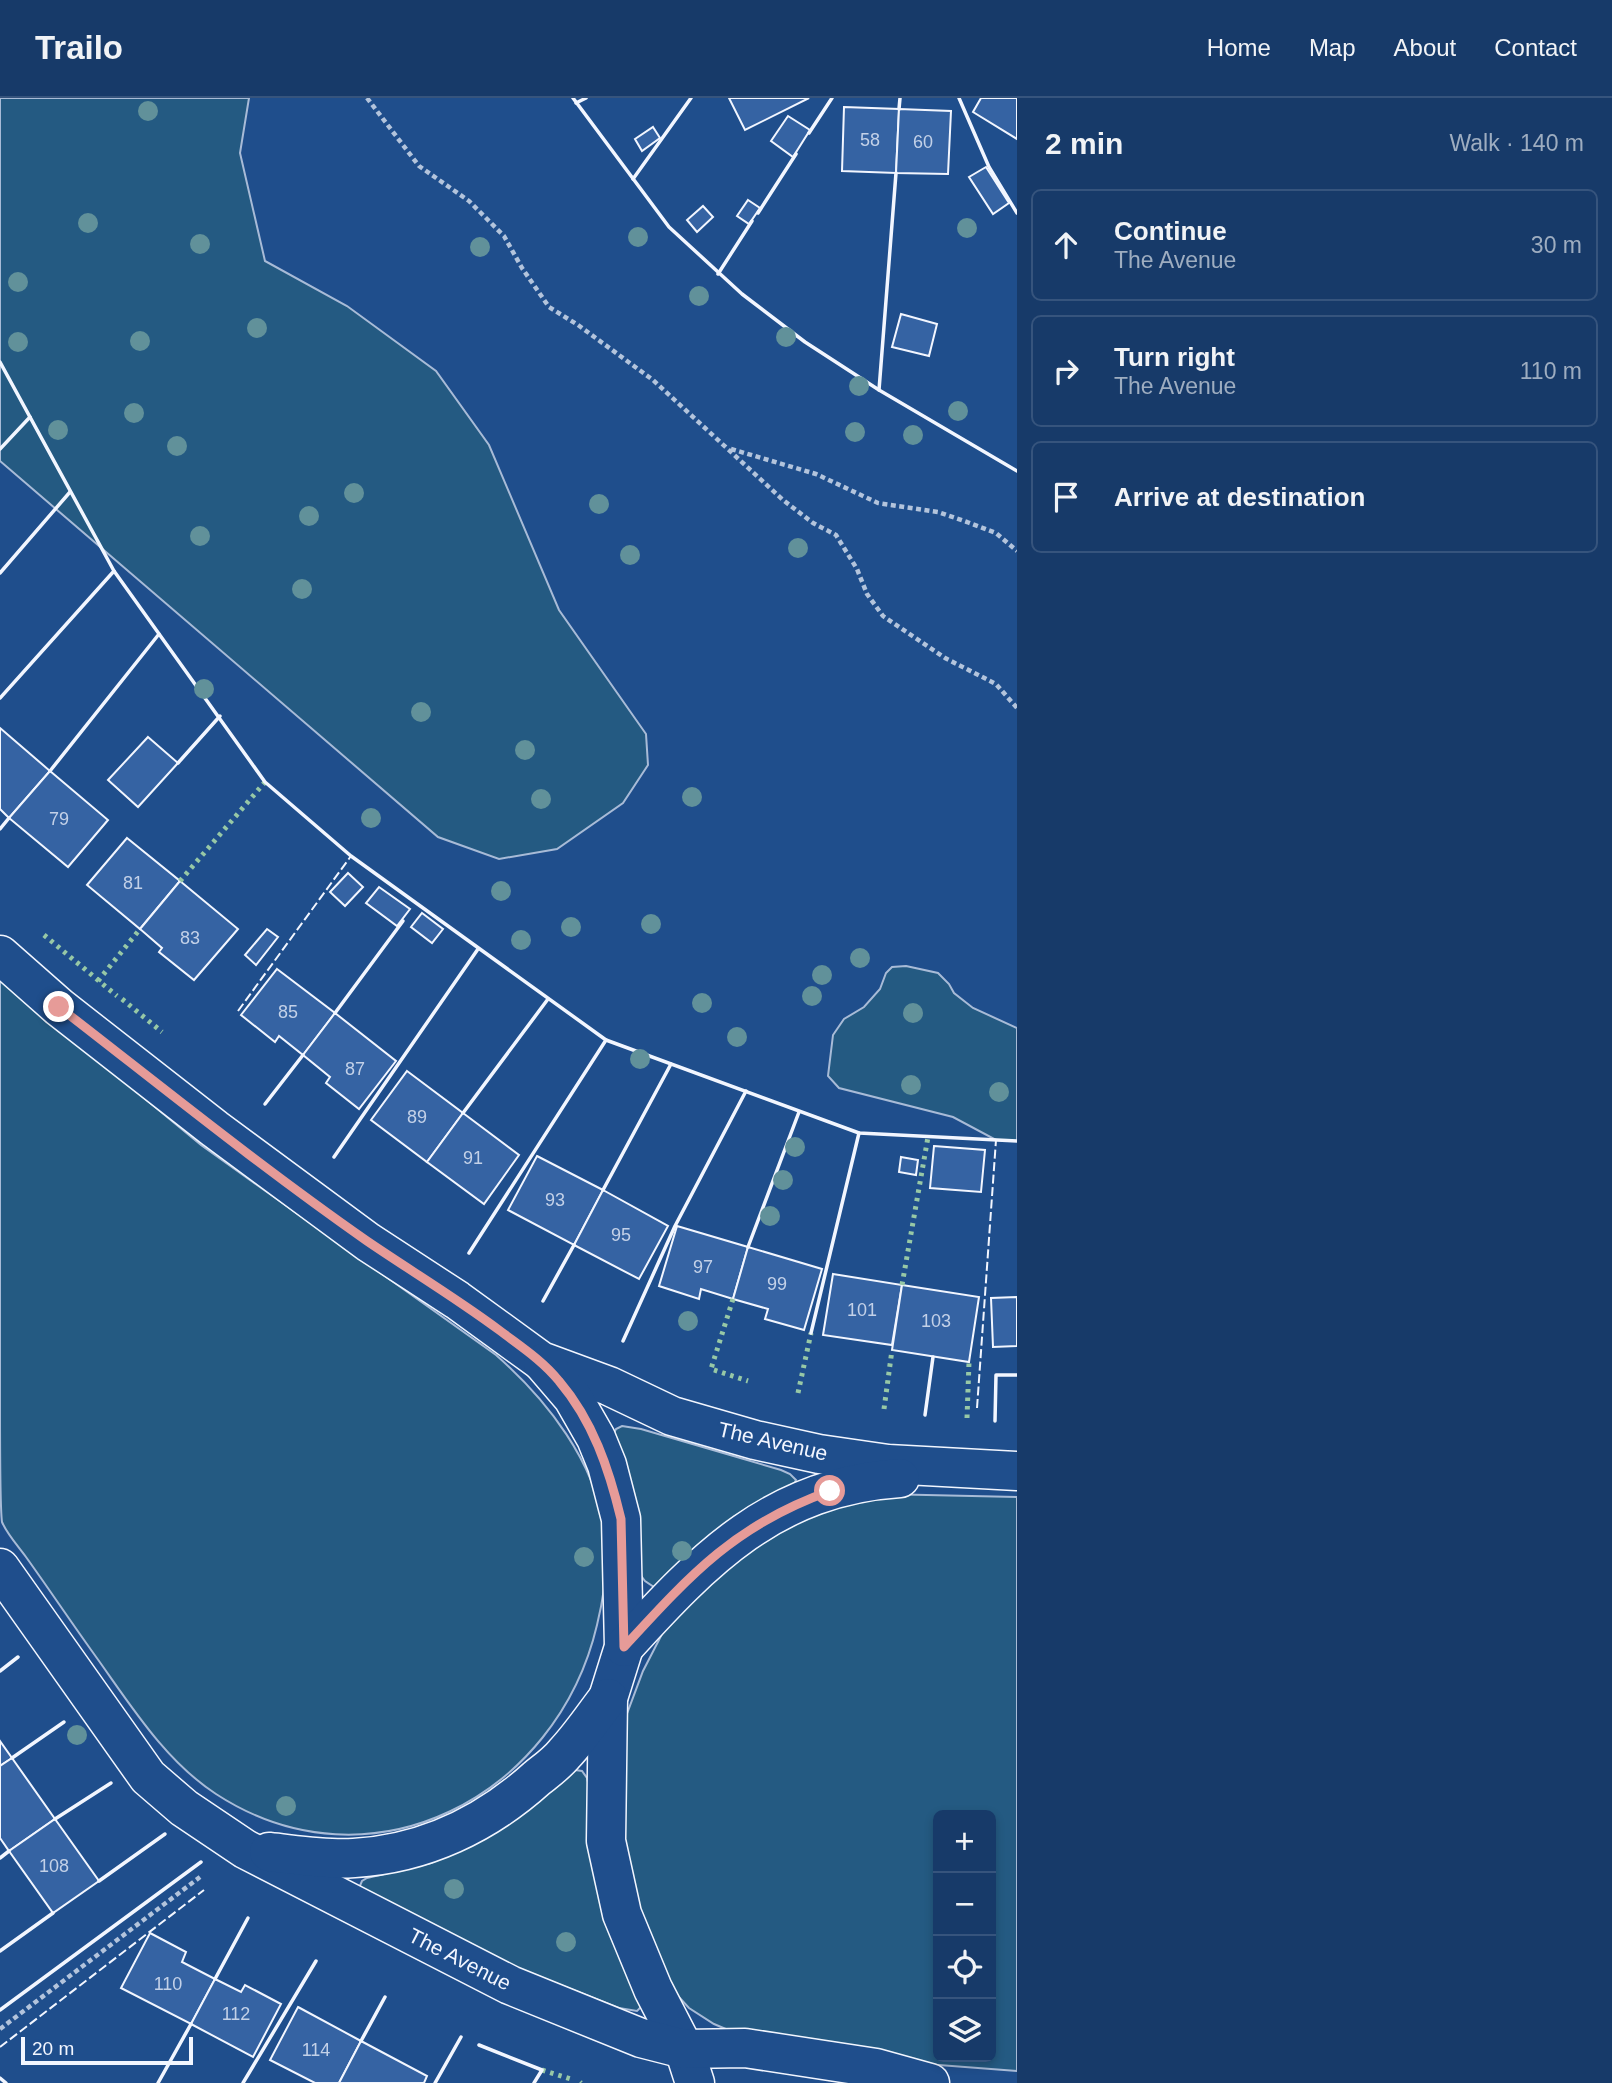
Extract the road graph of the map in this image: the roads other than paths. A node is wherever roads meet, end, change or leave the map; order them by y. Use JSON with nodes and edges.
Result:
{"nodes":[{"id":1,"x":0,"y":955,"type":"edge"},
{"id":2,"x":541,"y":1361,"type":"junction"},
{"id":3,"x":1017,"y":1471,"type":"edge"},
{"id":4,"x":0,"y":1568,"type":"edge"},
{"id":5,"x":624,"y":1647,"type":"junction"},
{"id":6,"x":608,"y":1698,"type":"junction"},
{"id":7,"x":246,"y":1849,"type":"junction"},
{"id":8,"x":689,"y":2066,"type":"edge"},
{"id":9,"x":930,"y":2083,"type":"edge"}],
"edges":[{"from":1,"to":2,"type":"street","name":"The Avenue"},
{"from":2,"to":3,"type":"street","name":"The Avenue"},
{"from":2,"to":5,"type":"street","name":"The Avenue"},
{"from":3,"to":5,"type":"street","name":"The Avenue"},
{"from":4,"to":7,"type":"street","name":"The Avenue"},
{"from":5,"to":6,"type":"street","name":"The Avenue"},
{"from":6,"to":7,"type":"street","name":"The Avenue"},
{"from":6,"to":8,"type":"street","name":"The Avenue"},
{"from":7,"to":8,"type":"street","name":"The Avenue"},
{"from":8,"to":9,"type":"street","name":"The Avenue"}]}
